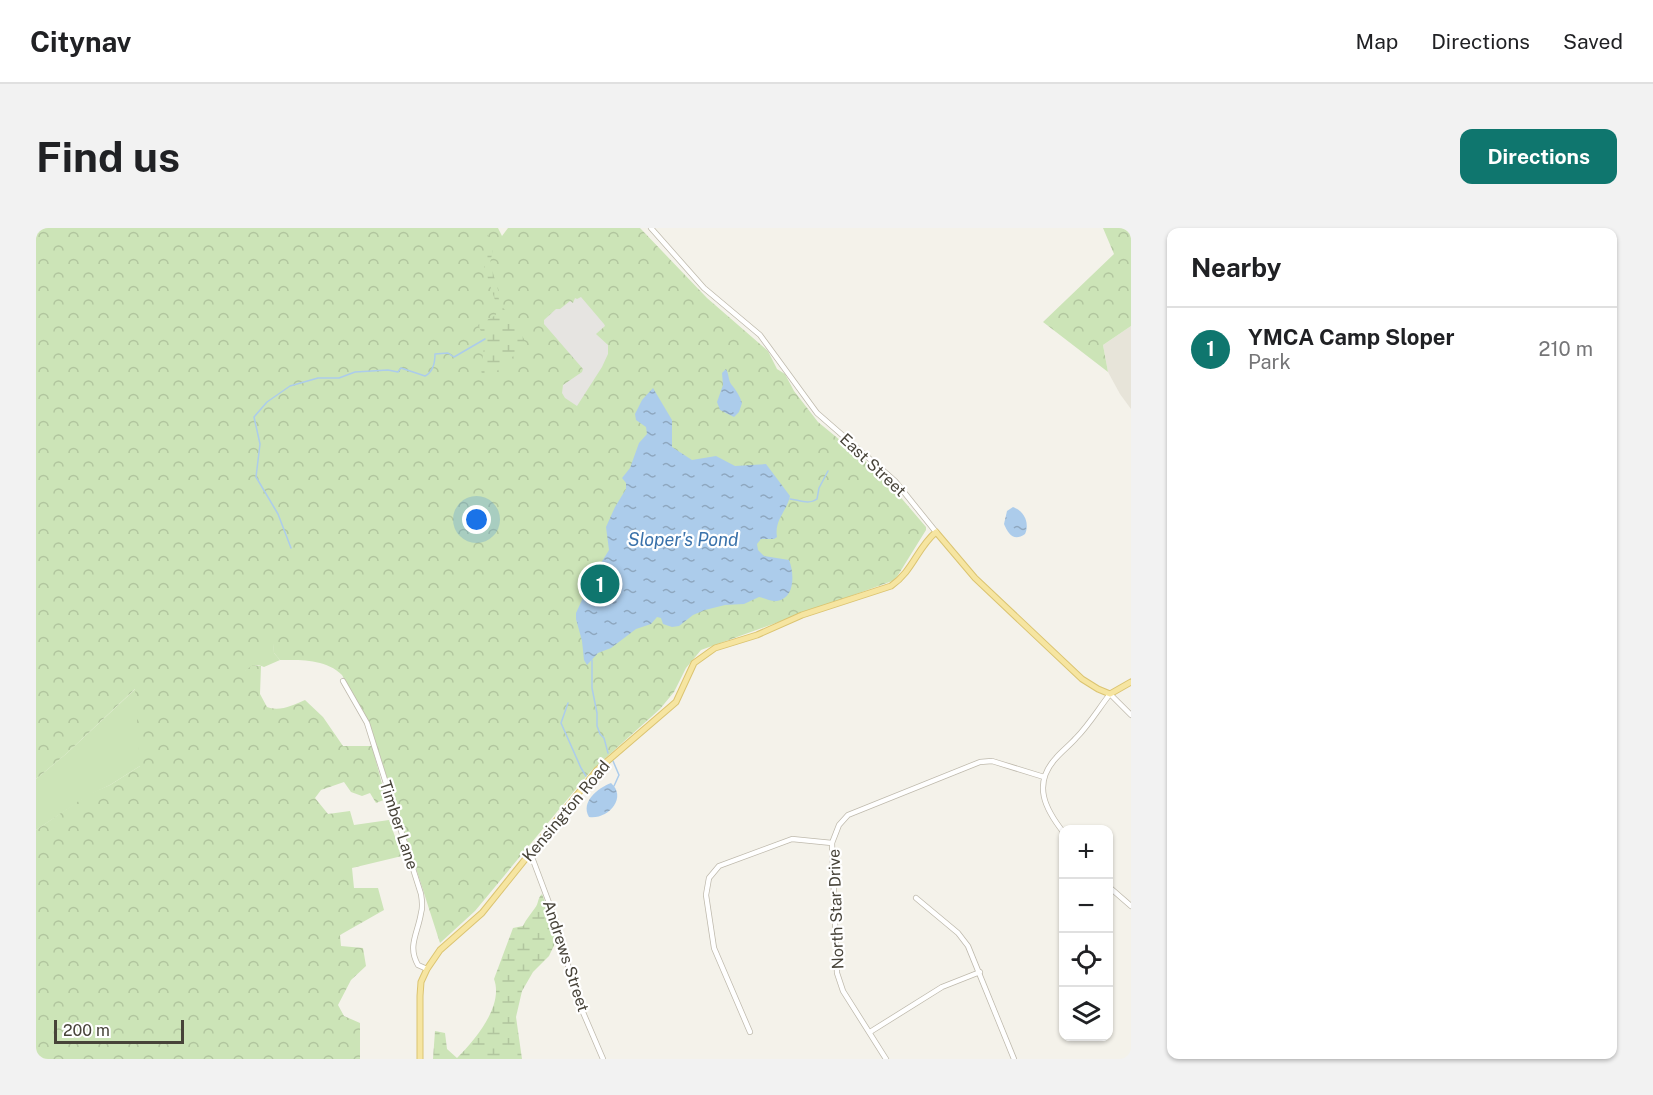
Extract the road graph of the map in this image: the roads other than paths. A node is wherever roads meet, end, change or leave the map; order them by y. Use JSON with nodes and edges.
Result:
{"nodes":[{"id":1,"x":651,"y":228,"type":"edge"},
{"id":2,"x":936,"y":532,"type":"junction"},
{"id":3,"x":343,"y":681,"type":"dead end"},
{"id":4,"x":1131,"y":682,"type":"edge"},
{"id":5,"x":1110,"y":694,"type":"junction"},
{"id":6,"x":1131,"y":715,"type":"edge"},
{"id":7,"x":1044,"y":777,"type":"junction"},
{"id":8,"x":1059,"y":825,"type":"edge"},
{"id":9,"x":832,"y":843,"type":"junction"},
{"id":10,"x":531,"y":852,"type":"junction"},
{"id":11,"x":1113,"y":890,"type":"edge"},
{"id":12,"x":916,"y":898,"type":"dead end"},
{"id":13,"x":1131,"y":906,"type":"edge"},
{"id":14,"x":427,"y":969,"type":"junction"},
{"id":15,"x":980,"y":972,"type":"junction"},
{"id":16,"x":750,"y":1032,"type":"dead end"},
{"id":17,"x":870,"y":1032,"type":"junction"},
{"id":18,"x":420,"y":1059,"type":"edge"},
{"id":19,"x":603,"y":1059,"type":"edge"},
{"id":20,"x":886,"y":1059,"type":"edge"},
{"id":21,"x":1014,"y":1059,"type":"edge"}],
"edges":[{"from":1,"to":2,"type":"street","name":"East Street"},
{"from":2,"to":5,"type":"main road","name":"East Street"},
{"from":2,"to":10,"type":"main road","name":"Kensington Road"},
{"from":3,"to":14,"type":"street","name":"Timber Lane"},
{"from":4,"to":5,"type":"main road"},
{"from":5,"to":6,"type":"street","name":"East Street"},
{"from":5,"to":7,"type":"street"},
{"from":7,"to":8,"type":"street"},
{"from":7,"to":9,"type":"street","name":"North Star Drive"},
{"from":9,"to":16,"type":"street"},
{"from":9,"to":17,"type":"street","name":"North Star Drive"},
{"from":10,"to":14,"type":"main road","name":"Kensington Road"},
{"from":10,"to":19,"type":"street","name":"Andrews Street"},
{"from":11,"to":13,"type":"street"},
{"from":12,"to":15,"type":"street"},
{"from":14,"to":18,"type":"main road","name":"Kensington Road"},
{"from":15,"to":17,"type":"street"},
{"from":15,"to":21,"type":"street"},
{"from":17,"to":20,"type":"street","name":"North Star Drive"}]}
